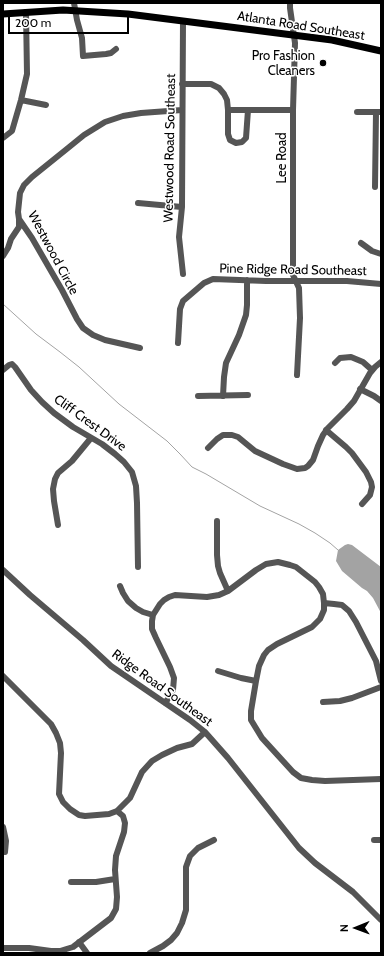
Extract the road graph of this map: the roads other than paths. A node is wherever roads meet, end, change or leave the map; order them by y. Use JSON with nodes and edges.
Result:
{"nodes":[{"id":1,"x":79,"y":3,"type":"edge"},
{"id":2,"x":290,"y":3,"type":"edge"},
{"id":3,"x":74,"y":7,"type":"edge"},
{"id":4,"x":26,"y":12,"type":"junction"},
{"id":5,"x":3,"y":14,"type":"edge"},
{"id":6,"x":183,"y":21,"type":"junction"},
{"id":7,"x":294,"y":35,"type":"junction"},
{"id":8,"x":116,"y":49,"type":"dead end"},
{"id":9,"x":381,"y":51,"type":"edge"},
{"id":10,"x":182,"y":84,"type":"junction"},
{"id":11,"x":21,"y":100,"type":"junction"},
{"id":12,"x":46,"y":105,"type":"dead end"},
{"id":13,"x":182,"y":110,"type":"junction"},
{"id":14,"x":228,"y":110,"type":"junction"},
{"id":15,"x":248,"y":110,"type":"junction"},
{"id":16,"x":293,"y":110,"type":"junction"},
{"id":17,"x":357,"y":112,"type":"dead end"},
{"id":18,"x":378,"y":112,"type":"edge"},
{"id":19,"x":3,"y":138,"type":"edge"},
{"id":20,"x":378,"y":148,"type":"edge"},
{"id":21,"x":375,"y":187,"type":"dead end"},
{"id":22,"x":138,"y":203,"type":"dead end"},
{"id":23,"x":182,"y":207,"type":"junction"},
{"id":24,"x":19,"y":219,"type":"junction"},
{"id":25,"x":11,"y":239,"type":"junction"},
{"id":26,"x":361,"y":243,"type":"dead end"},
{"id":27,"x":3,"y":245,"type":"edge"},
{"id":28,"x":381,"y":254,"type":"edge"},
{"id":29,"x":3,"y":256,"type":"edge"},
{"id":30,"x":183,"y":274,"type":"dead end"},
{"id":31,"x":247,"y":280,"type":"junction"},
{"id":32,"x":296,"y":281,"type":"junction"},
{"id":33,"x":381,"y":284,"type":"edge"},
{"id":34,"x":178,"y":343,"type":"dead end"},
{"id":35,"x":140,"y":348,"type":"dead end"},
{"id":36,"x":381,"y":362,"type":"edge"},
{"id":37,"x":335,"y":363,"type":"dead end"},
{"id":38,"x":3,"y":370,"type":"edge"},
{"id":39,"x":372,"y":370,"type":"junction"},
{"id":40,"x":297,"y":375,"type":"dead end"},
{"id":41,"x":360,"y":389,"type":"junction"},
{"id":42,"x":248,"y":395,"type":"dead end"},
{"id":43,"x":198,"y":396,"type":"dead end"},
{"id":44,"x":223,"y":396,"type":"junction"},
{"id":45,"x":381,"y":401,"type":"edge"},
{"id":46,"x":326,"y":430,"type":"junction"},
{"id":47,"x":91,"y":438,"type":"junction"},
{"id":48,"x":208,"y":448,"type":"dead end"},
{"id":49,"x":362,"y":504,"type":"dead end"},
{"id":50,"x":217,"y":521,"type":"dead end"},
{"id":51,"x":58,"y":525,"type":"dead end"},
{"id":52,"x":138,"y":567,"type":"dead end"},
{"id":53,"x":3,"y":570,"type":"edge"},
{"id":54,"x":120,"y":586,"type":"dead end"},
{"id":55,"x":228,"y":591,"type":"junction"},
{"id":56,"x":324,"y":603,"type":"junction"},
{"id":57,"x":153,"y":615,"type":"junction"},
{"id":58,"x":218,"y":671,"type":"dead end"},
{"id":59,"x":3,"y":676,"type":"edge"},
{"id":60,"x":256,"y":681,"type":"junction"},
{"id":61,"x":381,"y":681,"type":"edge"},
{"id":62,"x":381,"y":687,"type":"edge"},
{"id":63,"x":323,"y":702,"type":"dead end"},
{"id":64,"x":165,"y":703,"type":"junction"},
{"id":65,"x":205,"y":732,"type":"junction"},
{"id":66,"x":381,"y":779,"type":"edge"},
{"id":67,"x":117,"y":811,"type":"junction"},
{"id":68,"x":3,"y":827,"type":"edge"},
{"id":69,"x":214,"y":840,"type":"dead end"},
{"id":70,"x":374,"y":840,"type":"dead end"},
{"id":71,"x":381,"y":840,"type":"edge"},
{"id":72,"x":5,"y":852,"type":"dead end"},
{"id":73,"x":115,"y":879,"type":"junction"},
{"id":74,"x":71,"y":882,"type":"dead end"},
{"id":75,"x":381,"y":920,"type":"edge"},
{"id":76,"x":79,"y":942,"type":"junction"},
{"id":77,"x":3,"y":948,"type":"edge"},
{"id":78,"x":87,"y":953,"type":"edge"},
{"id":79,"x":150,"y":953,"type":"edge"}],
"edges":[{"from":1,"to":3,"type":"street"},
{"from":2,"to":7,"type":"street","name":"Lee Road"},
{"from":3,"to":4,"type":"main road","name":"Atlanta Road Southeast"},
{"from":3,"to":6,"type":"main road","name":"Atlanta Road Southeast"},
{"from":3,"to":8,"type":"street"},
{"from":4,"to":5,"type":"main road","name":"Atlanta Road Southeast"},
{"from":4,"to":11,"type":"street"},
{"from":6,"to":7,"type":"main road","name":"Atlanta Road Southeast"},
{"from":6,"to":10,"type":"street","name":"Westwood Road Southeast"},
{"from":7,"to":9,"type":"main road","name":"Atlanta Road Southeast"},
{"from":7,"to":16,"type":"street","name":"Lee Road"},
{"from":10,"to":13,"type":"street","name":"Westwood Road Southeast"},
{"from":10,"to":14,"type":"street"},
{"from":11,"to":12,"type":"street"},
{"from":11,"to":19,"type":"street"},
{"from":13,"to":23,"type":"street","name":"Westwood Road Southeast"},
{"from":13,"to":24,"type":"street","name":"Westwood Circle"},
{"from":14,"to":15,"type":"street"},
{"from":14,"to":15,"type":"street"},
{"from":15,"to":16,"type":"street"},
{"from":16,"to":32,"type":"street","name":"Lee Road"},
{"from":17,"to":18,"type":"street"},
{"from":18,"to":20,"type":"street"},
{"from":20,"to":21,"type":"street"},
{"from":22,"to":23,"type":"street"},
{"from":23,"to":30,"type":"street","name":"Westwood Road Southeast"},
{"from":24,"to":25,"type":"street"},
{"from":24,"to":35,"type":"street","name":"Westwood Circle"},
{"from":25,"to":27,"type":"street"},
{"from":25,"to":29,"type":"street"},
{"from":26,"to":28,"type":"street"},
{"from":31,"to":32,"type":"street","name":"Pine Ridge Road Southeast"},
{"from":31,"to":34,"type":"street","name":"Pine Ridge Road Southeast"},
{"from":31,"to":44,"type":"street"},
{"from":32,"to":33,"type":"street","name":"Pine Ridge Road Southeast"},
{"from":32,"to":40,"type":"street","name":"Lee Road"},
{"from":36,"to":39,"type":"street"},
{"from":37,"to":39,"type":"street"},
{"from":38,"to":47,"type":"street","name":"Cliff Crest Drive"},
{"from":39,"to":41,"type":"street"},
{"from":41,"to":45,"type":"street"},
{"from":41,"to":46,"type":"street"},
{"from":42,"to":44,"type":"street"},
{"from":43,"to":44,"type":"street"},
{"from":46,"to":48,"type":"street"},
{"from":46,"to":49,"type":"street"},
{"from":47,"to":51,"type":"street"},
{"from":47,"to":52,"type":"street","name":"Cliff Crest Drive"},
{"from":50,"to":55,"type":"street"},
{"from":53,"to":64,"type":"street","name":"Ridge Road Southeast"},
{"from":54,"to":57,"type":"street"},
{"from":55,"to":56,"type":"street"},
{"from":55,"to":57,"type":"street"},
{"from":56,"to":60,"type":"street"},
{"from":56,"to":61,"type":"street"},
{"from":57,"to":64,"type":"street"},
{"from":58,"to":60,"type":"street"},
{"from":59,"to":67,"type":"street"},
{"from":60,"to":66,"type":"street"},
{"from":62,"to":63,"type":"street"},
{"from":64,"to":65,"type":"street","name":"Ridge Road Southeast"},
{"from":65,"to":67,"type":"street"},
{"from":65,"to":75,"type":"street","name":"Ridge Road Southeast"},
{"from":67,"to":73,"type":"street"},
{"from":68,"to":72,"type":"street"},
{"from":69,"to":79,"type":"street"},
{"from":70,"to":71,"type":"street"},
{"from":73,"to":74,"type":"street"},
{"from":73,"to":76,"type":"street"},
{"from":76,"to":77,"type":"street"},
{"from":76,"to":78,"type":"street"}]}
